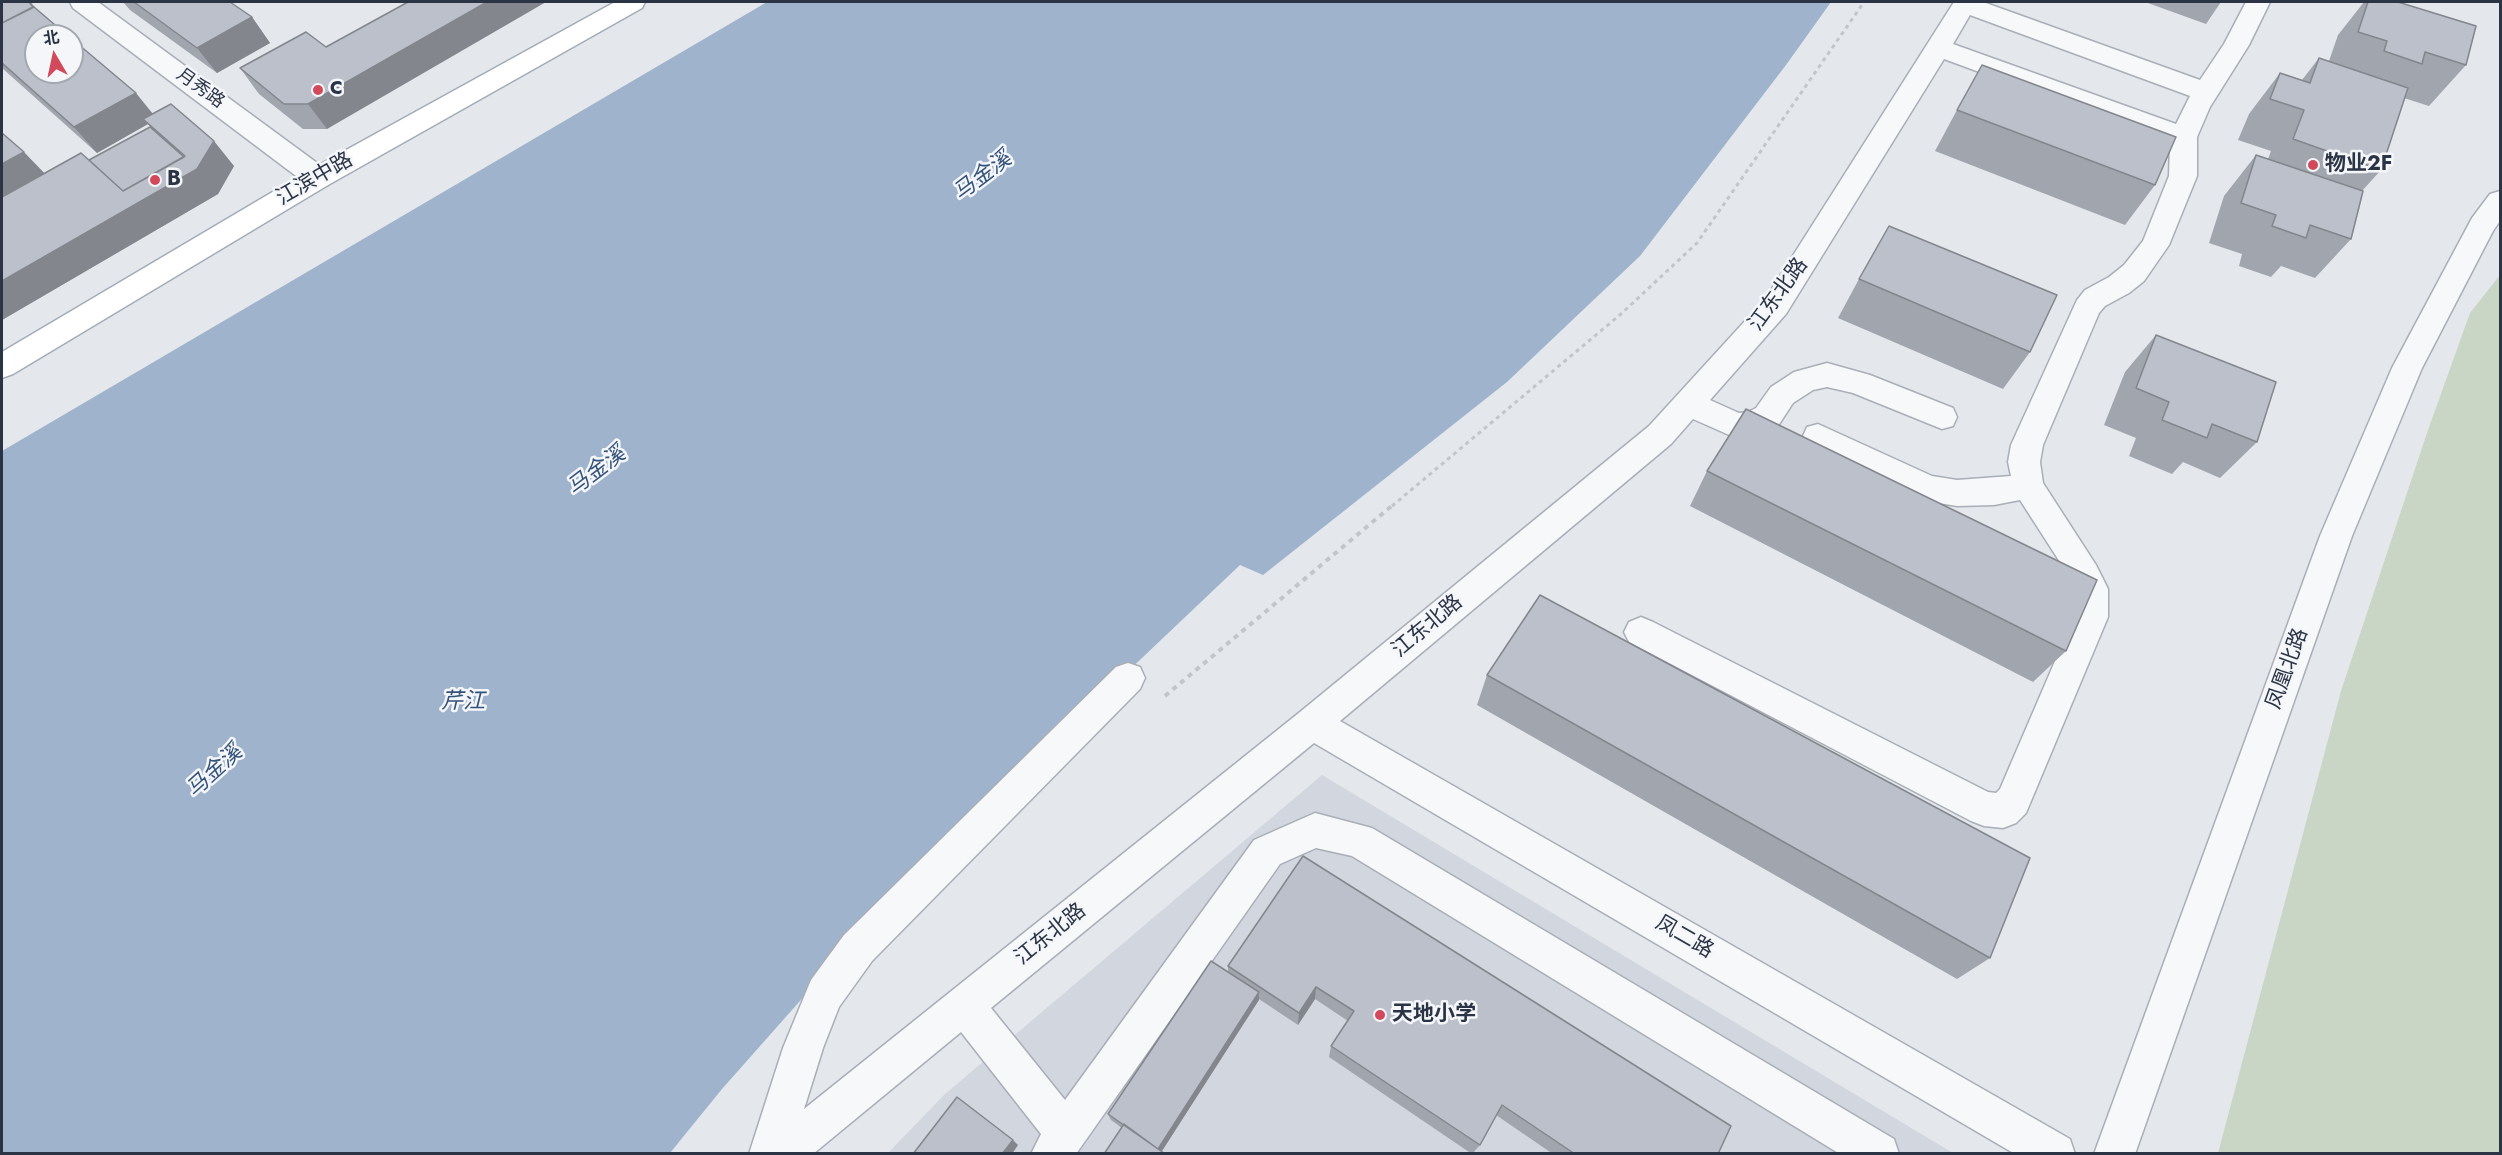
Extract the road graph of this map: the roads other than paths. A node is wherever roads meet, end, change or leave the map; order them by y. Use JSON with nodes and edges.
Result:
{"nodes":[{"id":1,"x":82,"y":2,"type":"edge"},
{"id":2,"x":633,"y":2,"type":"edge"},
{"id":3,"x":2258,"y":2,"type":"edge"},
{"id":4,"x":1966,"y":3,"type":"edge"},
{"id":5,"x":1938,"y":47,"type":"junction"},
{"id":6,"x":2207,"y":92,"type":"junction"},
{"id":7,"x":2184,"y":137,"type":"junction"},
{"id":8,"x":318,"y":178,"type":"junction"},
{"id":9,"x":2500,"y":201,"type":"edge"},
{"id":10,"x":2,"y":366,"type":"edge"},
{"id":11,"x":1689,"y":403,"type":"junction"},
{"id":12,"x":1942,"y":417,"type":"dead end"},
{"id":13,"x":1818,"y":435,"type":"dead end"},
{"id":14,"x":2028,"y":486,"type":"junction"},
{"id":15,"x":1641,"y":632,"type":"dead end"},
{"id":16,"x":1128,"y":678,"type":"dead end"},
{"id":17,"x":1312,"y":723,"type":"junction"},
{"id":18,"x":964,"y":1005,"type":"junction"},
{"id":19,"x":1059,"y":1143,"type":"edge"},
{"id":20,"x":769,"y":1154,"type":"edge"},
{"id":21,"x":780,"y":1154,"type":"edge"},
{"id":22,"x":1879,"y":1154,"type":"edge"},
{"id":23,"x":2055,"y":1154,"type":"edge"},
{"id":24,"x":2114,"y":1154,"type":"edge"}],
"edges":[{"from":1,"to":8,"type":"street","name":"月秀路"},
{"from":2,"to":8,"type":"main road","name":"江滨中路"},
{"from":3,"to":6,"type":"street"},
{"from":4,"to":5,"type":"street","name":"江东北路"},
{"from":4,"to":6,"type":"street"},
{"from":5,"to":7,"type":"street"},
{"from":5,"to":11,"type":"street","name":"江东北路"},
{"from":6,"to":7,"type":"street"},
{"from":7,"to":14,"type":"street"},
{"from":8,"to":10,"type":"main road","name":"江滨中路"},
{"from":9,"to":24,"type":"street","name":"凤凰北路"},
{"from":11,"to":12,"type":"street"},
{"from":11,"to":17,"type":"street","name":"江东北路"},
{"from":13,"to":14,"type":"street"},
{"from":14,"to":15,"type":"street"},
{"from":16,"to":20,"type":"street"},
{"from":17,"to":18,"type":"street","name":"江东北路"},
{"from":17,"to":23,"type":"street","name":"凤二路"},
{"from":18,"to":19,"type":"street"},
{"from":18,"to":21,"type":"street","name":"江东北路"},
{"from":19,"to":22,"type":"street"}]}
